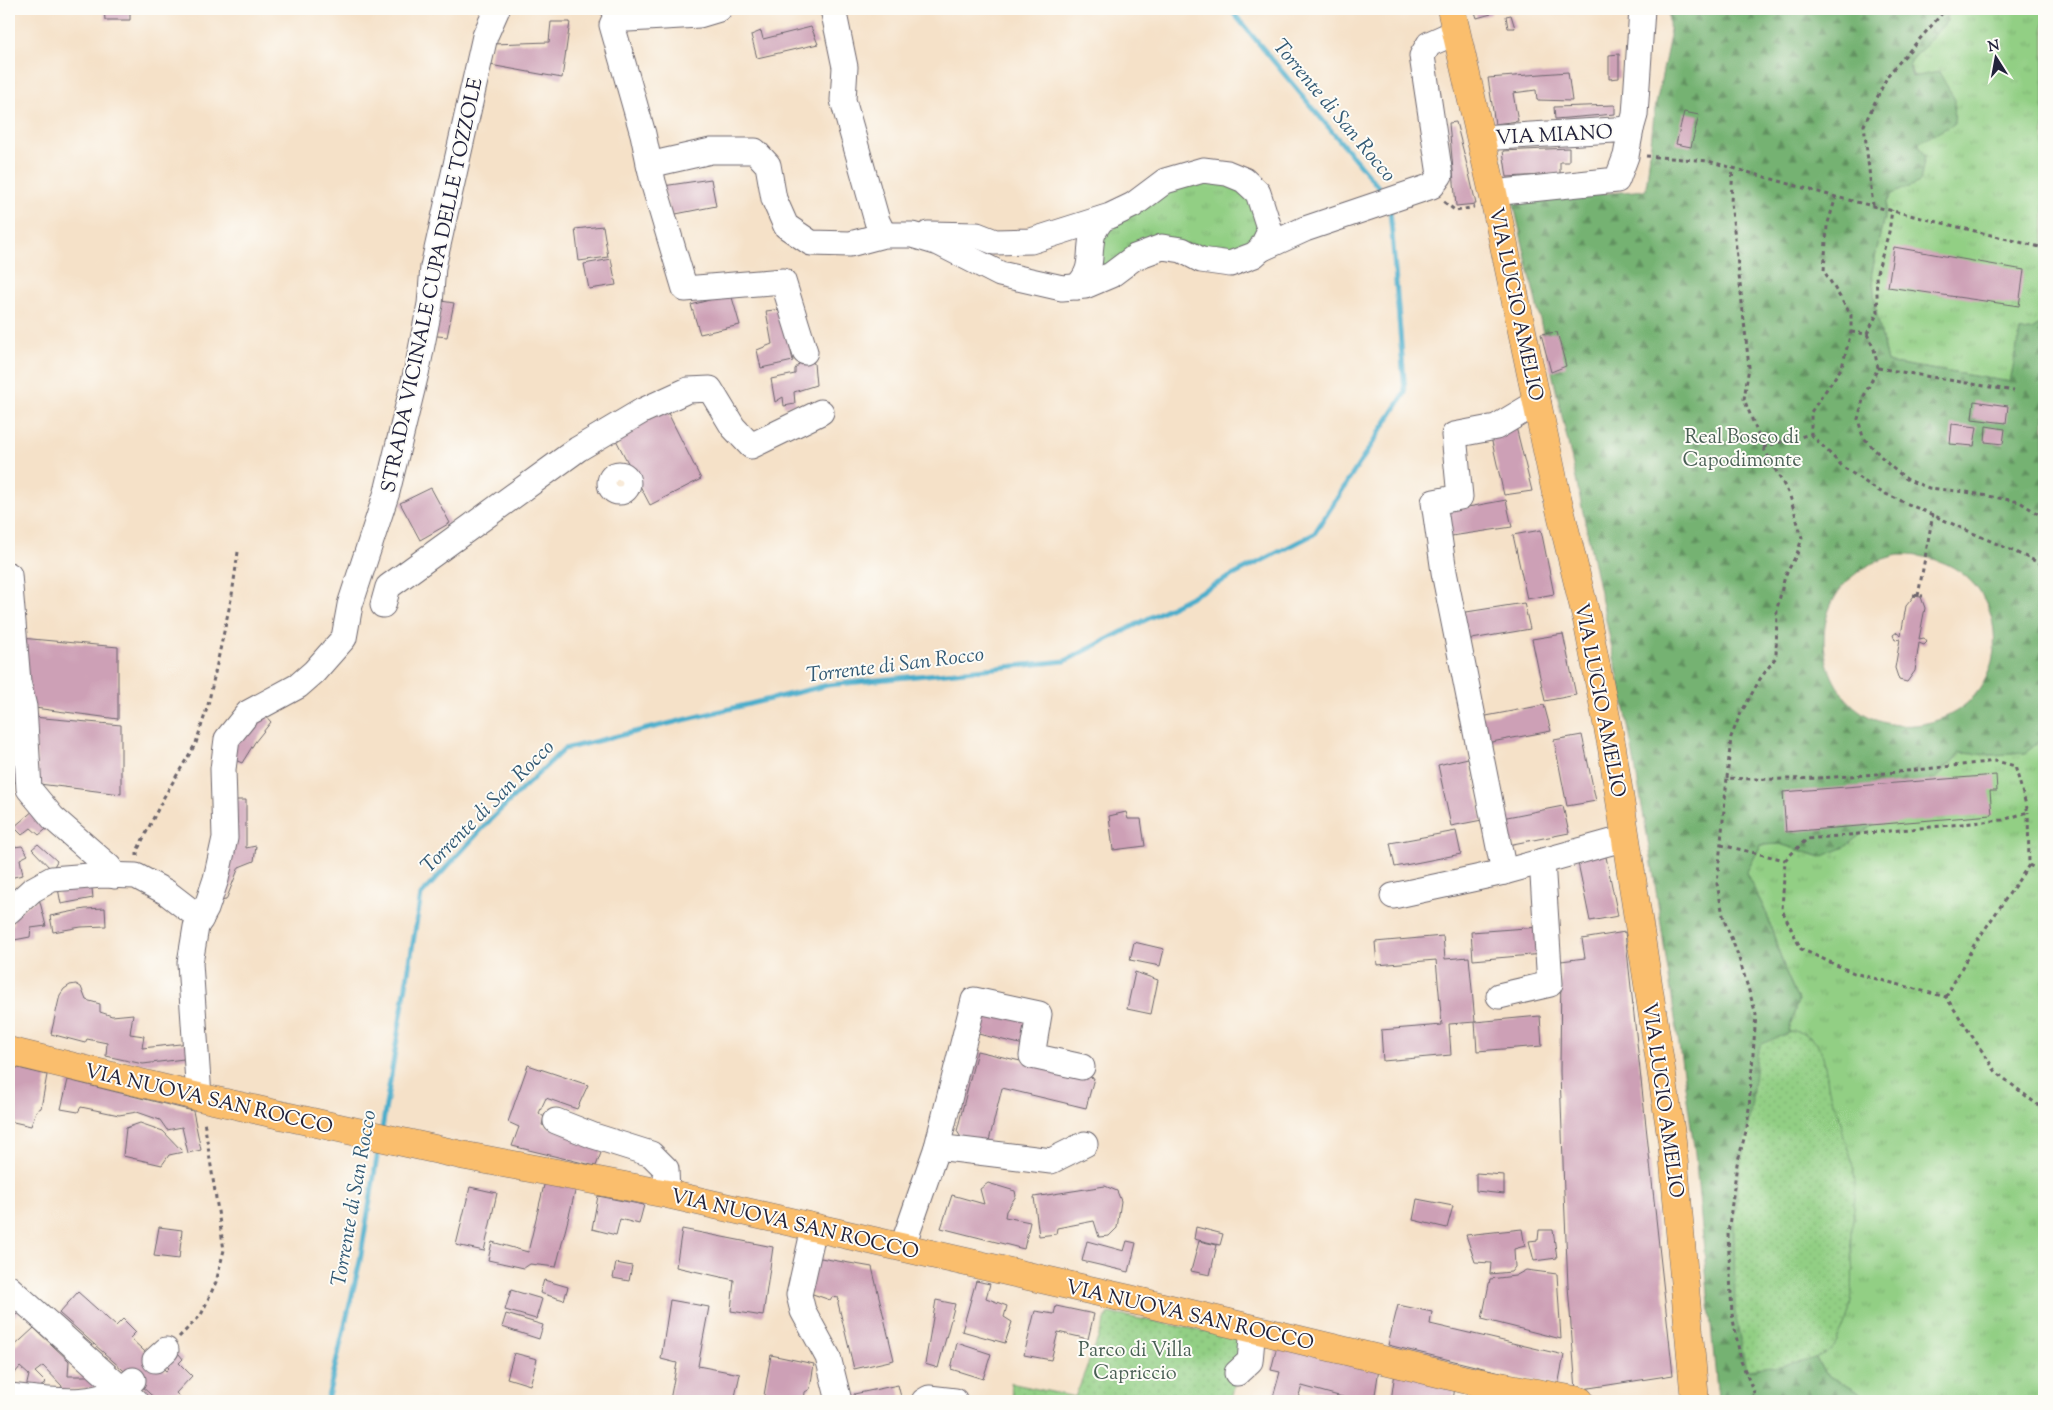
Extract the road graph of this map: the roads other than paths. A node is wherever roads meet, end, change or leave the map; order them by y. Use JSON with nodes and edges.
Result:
{"nodes":[{"id":1,"x":498,"y":9,"type":"edge"},
{"id":2,"x":719,"y":9,"type":"edge"},
{"id":3,"x":833,"y":9,"type":"edge"},
{"id":4,"x":1642,"y":9,"type":"edge"},
{"id":5,"x":615,"y":10,"type":"edge"},
{"id":6,"x":1453,"y":20,"type":"edge"},
{"id":7,"x":1631,"y":129,"type":"junction"},
{"id":8,"x":1480,"y":138,"type":"junction"},
{"id":9,"x":649,"y":165,"type":"junction"},
{"id":10,"x":1488,"y":199,"type":"junction"},
{"id":11,"x":1263,"y":205,"type":"junction"},
{"id":12,"x":1102,"y":219,"type":"junction"},
{"id":13,"x":1305,"y":229,"type":"junction"},
{"id":14,"x":884,"y":234,"type":"junction"},
{"id":15,"x":912,"y":235,"type":"junction"},
{"id":16,"x":1261,"y":249,"type":"junction"},
{"id":17,"x":1078,"y":287,"type":"junction"},
{"id":18,"x":805,"y":352,"type":"dead end"},
{"id":19,"x":1538,"y":402,"type":"junction"},
{"id":20,"x":821,"y":412,"type":"dead end"},
{"id":21,"x":9,"y":574,"type":"edge"},
{"id":22,"x":383,"y":605,"type":"dead end"},
{"id":23,"x":1626,"y":838,"type":"junction"},
{"id":24,"x":1542,"y":861,"type":"junction"},
{"id":25,"x":1504,"y":872,"type":"junction"},
{"id":26,"x":125,"y":876,"type":"junction"},
{"id":27,"x":1394,"y":896,"type":"dead end"},
{"id":28,"x":9,"y":911,"type":"edge"},
{"id":29,"x":201,"y":919,"type":"junction"},
{"id":30,"x":1499,"y":996,"type":"dead end"},
{"id":31,"x":9,"y":1051,"type":"edge"},
{"id":32,"x":1082,"y":1067,"type":"dead end"},
{"id":33,"x":199,"y":1097,"type":"junction"},
{"id":34,"x":556,"y":1121,"type":"dead end"},
{"id":35,"x":1085,"y":1144,"type":"dead end"},
{"id":36,"x":937,"y":1147,"type":"junction"},
{"id":37,"x":667,"y":1194,"type":"junction"},
{"id":38,"x":814,"y":1228,"type":"junction"},
{"id":39,"x":902,"y":1248,"type":"junction"},
{"id":40,"x":9,"y":1288,"type":"edge"},
{"id":41,"x":1253,"y":1328,"type":"junction"},
{"id":42,"x":1237,"y":1372,"type":"dead end"},
{"id":43,"x":130,"y":1390,"type":"edge"},
{"id":44,"x":9,"y":1396,"type":"edge"},
{"id":45,"x":839,"y":1401,"type":"edge"},
{"id":46,"x":924,"y":1401,"type":"edge"},
{"id":47,"x":955,"y":1401,"type":"edge"},
{"id":48,"x":1580,"y":1401,"type":"edge"},
{"id":49,"x":1695,"y":1401,"type":"edge"}],
"edges":[{"from":1,"to":29,"type":"street","name":"STRADA VICINALE CUPA DELLE TOZZOLE"},
{"from":2,"to":5,"type":"street"},
{"from":3,"to":14,"type":"street"},
{"from":4,"to":7,"type":"street"},
{"from":5,"to":9,"type":"street"},
{"from":6,"to":8,"type":"main road","name":"VIA LUCIO AMELIO"},
{"from":6,"to":13,"type":"street"},
{"from":7,"to":8,"type":"street","name":"VIA MIANO"},
{"from":7,"to":10,"type":"street","name":"VIA MIANO"},
{"from":8,"to":10,"type":"main road","name":"VIA LUCIO AMELIO"},
{"from":9,"to":14,"type":"street"},
{"from":9,"to":18,"type":"street"},
{"from":10,"to":19,"type":"main road","name":"VIA LUCIO AMELIO"},
{"from":11,"to":12,"type":"street"},
{"from":11,"to":13,"type":"street"},
{"from":11,"to":16,"type":"street"},
{"from":12,"to":15,"type":"street"},
{"from":12,"to":17,"type":"street"},
{"from":13,"to":16,"type":"street"},
{"from":14,"to":15,"type":"street"},
{"from":15,"to":17,"type":"street"},
{"from":16,"to":17,"type":"street"},
{"from":19,"to":23,"type":"main road","name":"VIA LUCIO AMELIO"},
{"from":19,"to":25,"type":"street"},
{"from":20,"to":22,"type":"street"},
{"from":21,"to":26,"type":"street"},
{"from":23,"to":24,"type":"street"},
{"from":23,"to":49,"type":"main road","name":"VIA LUCIO AMELIO"},
{"from":24,"to":25,"type":"street"},
{"from":24,"to":30,"type":"street"},
{"from":25,"to":27,"type":"street"},
{"from":26,"to":28,"type":"street"},
{"from":26,"to":29,"type":"street"},
{"from":29,"to":33,"type":"street","name":"STRADA VICINALE CUPA DELLE TOZZOLE"},
{"from":31,"to":33,"type":"main road","name":"VIA NUOVA SAN ROCCO"},
{"from":32,"to":36,"type":"street"},
{"from":33,"to":37,"type":"main road","name":"VIA NUOVA SAN ROCCO"},
{"from":34,"to":37,"type":"street"},
{"from":35,"to":36,"type":"street"},
{"from":36,"to":39,"type":"street"},
{"from":37,"to":38,"type":"main road","name":"VIA NUOVA SAN ROCCO"},
{"from":38,"to":39,"type":"main road","name":"VIA NUOVA SAN ROCCO"},
{"from":38,"to":45,"type":"street"},
{"from":39,"to":41,"type":"main road","name":"VIA NUOVA SAN ROCCO"},
{"from":40,"to":43,"type":"street"},
{"from":41,"to":42,"type":"street"},
{"from":41,"to":48,"type":"main road","name":"VIA NUOVA SAN ROCCO"},
{"from":43,"to":44,"type":"street"},
{"from":46,"to":47,"type":"street"}]}
